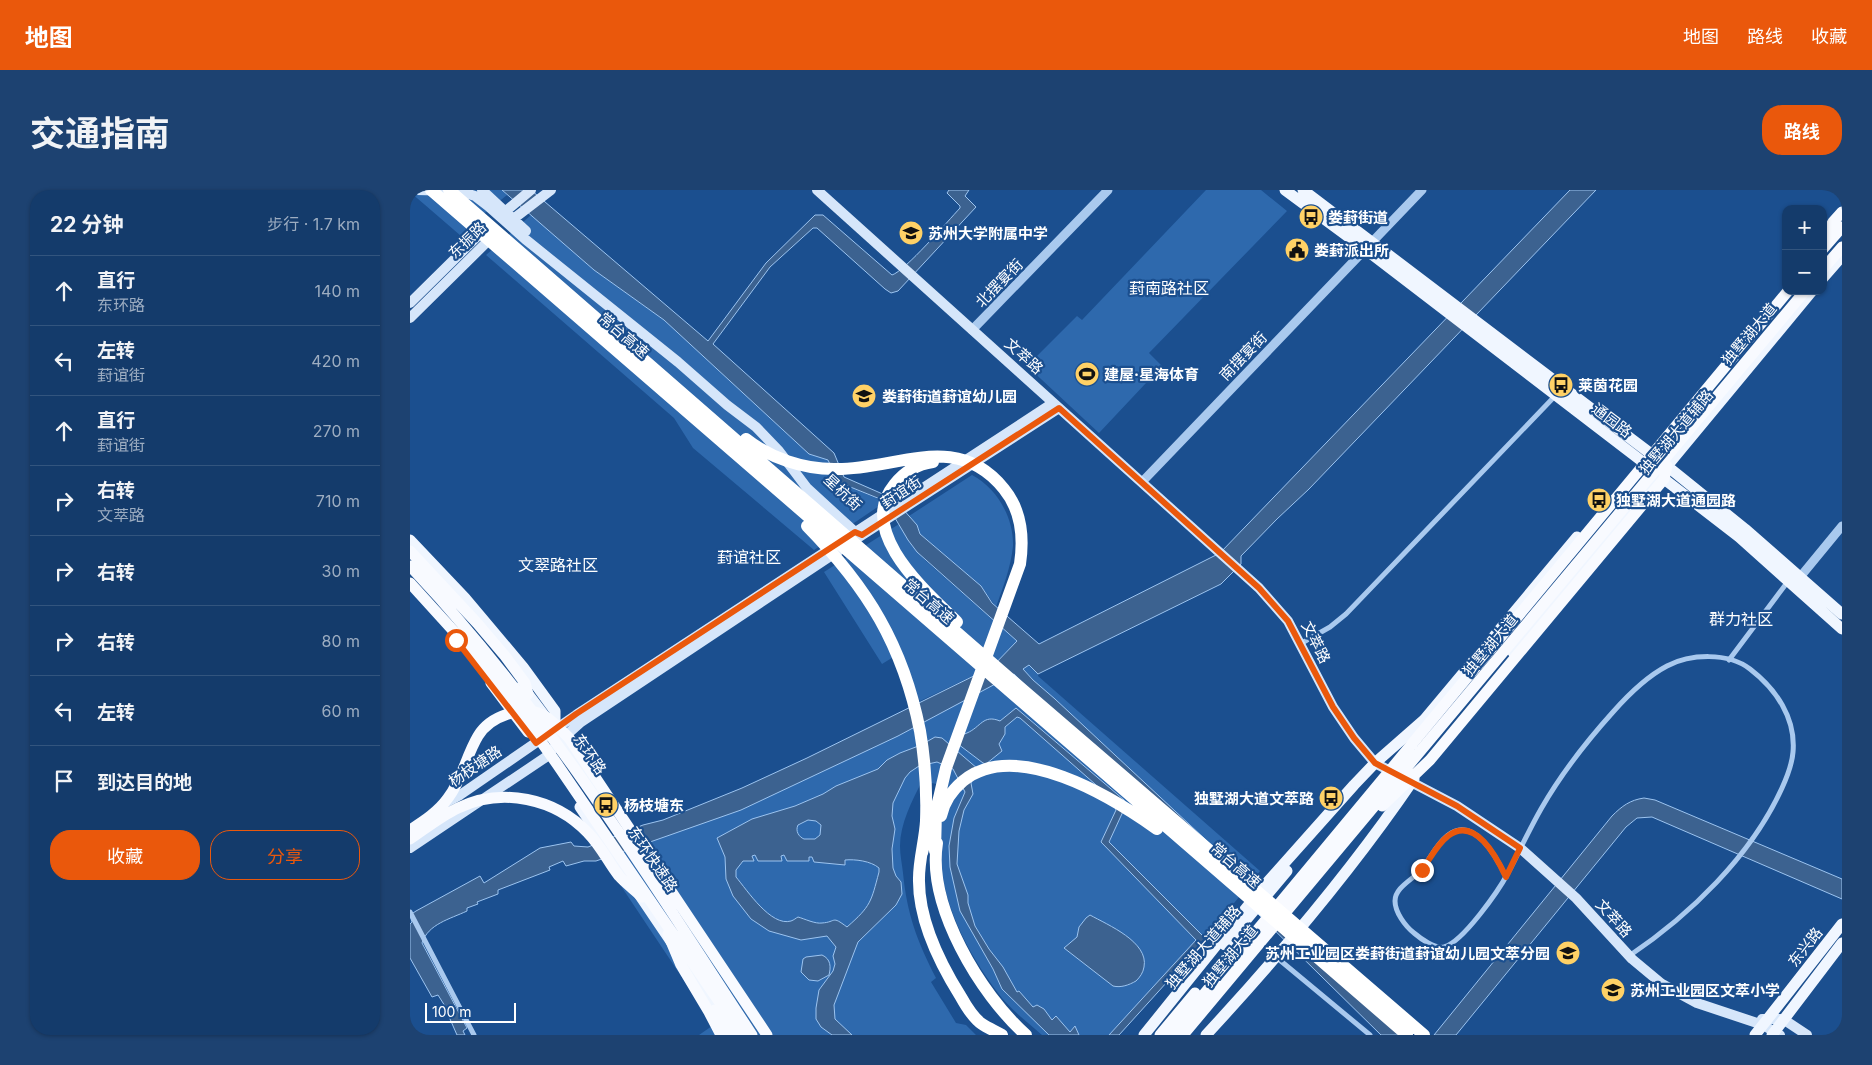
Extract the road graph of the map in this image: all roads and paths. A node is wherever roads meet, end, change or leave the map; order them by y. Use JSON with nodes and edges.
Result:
{"nodes":[{"id":1,"x":416,"y":190,"type":"edge"},
{"id":2,"x":431,"y":190,"type":"edge"},
{"id":3,"x":449,"y":190,"type":"edge"},
{"id":4,"x":482,"y":190,"type":"edge"},
{"id":5,"x":531,"y":190,"type":"edge"},
{"id":6,"x":817,"y":190,"type":"edge"},
{"id":7,"x":1108,"y":190,"type":"edge"},
{"id":8,"x":1285,"y":190,"type":"edge"},
{"id":9,"x":1303,"y":190,"type":"edge"},
{"id":10,"x":1422,"y":190,"type":"edge"},
{"id":11,"x":547,"y":193,"type":"edge"},
{"id":12,"x":1842,"y":212,"type":"edge"},
{"id":13,"x":506,"y":218,"type":"junction"},
{"id":14,"x":1842,"y":219,"type":"edge"},
{"id":15,"x":1842,"y":227,"type":"edge"},
{"id":16,"x":1827,"y":233,"type":"edge"},
{"id":17,"x":1827,"y":236,"type":"edge"},
{"id":18,"x":1827,"y":244,"type":"edge"},
{"id":19,"x":1368,"y":246,"type":"junction"},
{"id":20,"x":1842,"y":247,"type":"edge"},
{"id":21,"x":1842,"y":256,"type":"edge"},
{"id":22,"x":1827,"y":264,"type":"edge"},
{"id":23,"x":1827,"y":273,"type":"edge"},
{"id":24,"x":555,"y":282,"type":"junction"},
{"id":25,"x":1782,"y":291,"type":"edge"},
{"id":26,"x":1785,"y":295,"type":"edge"},
{"id":27,"x":1802,"y":295,"type":"edge"},
{"id":28,"x":1809,"y":295,"type":"edge"},
{"id":29,"x":410,"y":303,"type":"edge"},
{"id":30,"x":410,"y":318,"type":"edge"},
{"id":31,"x":1472,"y":324,"type":"junction"},
{"id":32,"x":972,"y":330,"type":"junction"},
{"id":33,"x":1555,"y":396,"type":"junction"},
{"id":34,"x":1056,"y":405,"type":"junction"},
{"id":35,"x":723,"y":443,"type":"junction"},
{"id":36,"x":1644,"y":456,"type":"junction"},
{"id":37,"x":1660,"y":470,"type":"junction"},
{"id":38,"x":1142,"y":482,"type":"junction"},
{"id":39,"x":1842,"y":526,"type":"edge"},
{"id":40,"x":859,"y":532,"type":"junction"},
{"id":41,"x":410,"y":540,"type":"edge"},
{"id":42,"x":1600,"y":546,"type":"junction"},
{"id":43,"x":410,"y":551,"type":"edge"},
{"id":44,"x":410,"y":556,"type":"edge"},
{"id":45,"x":1595,"y":562,"type":"junction"},
{"id":46,"x":410,"y":566,"type":"edge"},
{"id":47,"x":1580,"y":575,"type":"junction"},
{"id":48,"x":1794,"y":579,"type":"junction"},
{"id":49,"x":410,"y":583,"type":"edge"},
{"id":50,"x":410,"y":591,"type":"edge"},
{"id":51,"x":1842,"y":614,"type":"edge"},
{"id":52,"x":1842,"y":629,"type":"edge"},
{"id":53,"x":1300,"y":644,"type":"junction"},
{"id":54,"x":1730,"y":660,"type":"junction"},
{"id":55,"x":528,"y":694,"type":"junction"},
{"id":56,"x":1058,"y":719,"type":"junction"},
{"id":57,"x":1414,"y":730,"type":"junction"},
{"id":58,"x":559,"y":734,"type":"junction"},
{"id":59,"x":536,"y":743,"type":"junction"},
{"id":60,"x":1404,"y":753,"type":"junction"},
{"id":61,"x":546,"y":757,"type":"junction"},
{"id":62,"x":1375,"y":763,"type":"junction"},
{"id":63,"x":513,"y":780,"type":"junction"},
{"id":64,"x":1412,"y":782,"type":"junction"},
{"id":65,"x":934,"y":784,"type":"junction"},
{"id":66,"x":448,"y":823,"type":"junction"},
{"id":67,"x":410,"y":825,"type":"edge"},
{"id":68,"x":410,"y":830,"type":"edge"},
{"id":69,"x":1350,"y":835,"type":"junction"},
{"id":70,"x":410,"y":839,"type":"edge"},
{"id":71,"x":410,"y":848,"type":"edge"},
{"id":72,"x":1520,"y":848,"type":"junction"},
{"id":73,"x":929,"y":852,"type":"junction"},
{"id":74,"x":660,"y":875,"type":"junction"},
{"id":75,"x":1506,"y":877,"type":"junction"},
{"id":76,"x":410,"y":912,"type":"edge"},
{"id":77,"x":659,"y":913,"type":"junction"},
{"id":78,"x":1842,"y":924,"type":"edge"},
{"id":79,"x":1842,"y":943,"type":"edge"},
{"id":80,"x":1283,"y":944,"type":"junction"},
{"id":81,"x":695,"y":956,"type":"junction"},
{"id":82,"x":1629,"y":956,"type":"junction"},
{"id":83,"x":1276,"y":957,"type":"junction"},
{"id":84,"x":1343,"y":981,"type":"junction"},
{"id":85,"x":731,"y":994,"type":"junction"},
{"id":86,"x":714,"y":1005,"type":"junction"},
{"id":87,"x":1194,"y":1015,"type":"junction"},
{"id":88,"x":1783,"y":1019,"type":"junction"},
{"id":89,"x":1765,"y":1022,"type":"junction"},
{"id":90,"x":763,"y":1034,"type":"edge"},
{"id":91,"x":1776,"y":1034,"type":"edge"},
{"id":92,"x":474,"y":1035,"type":"edge"},
{"id":93,"x":722,"y":1035,"type":"edge"},
{"id":94,"x":733,"y":1035,"type":"edge"},
{"id":95,"x":742,"y":1035,"type":"edge"},
{"id":96,"x":752,"y":1035,"type":"edge"},
{"id":97,"x":1002,"y":1035,"type":"edge"},
{"id":98,"x":1026,"y":1035,"type":"edge"},
{"id":99,"x":1144,"y":1035,"type":"edge"},
{"id":100,"x":1160,"y":1035,"type":"edge"},
{"id":101,"x":1170,"y":1035,"type":"edge"},
{"id":102,"x":1183,"y":1035,"type":"edge"},
{"id":103,"x":1205,"y":1035,"type":"edge"},
{"id":104,"x":1370,"y":1035,"type":"edge"},
{"id":105,"x":1407,"y":1035,"type":"edge"},
{"id":106,"x":1424,"y":1035,"type":"edge"},
{"id":107,"x":1755,"y":1035,"type":"edge"},
{"id":108,"x":1807,"y":1035,"type":"edge"}],
"edges":[{"from":1,"to":13,"type":"main road"},
{"from":2,"to":35,"type":"highway","name":"常台高速"},
{"from":3,"to":24,"type":"highway","name":"常台高速"},
{"from":4,"to":13,"type":"main road"},
{"from":5,"to":13,"type":"main road","name":"东振路"},
{"from":6,"to":32,"type":"main road","name":"文萃路"},
{"from":7,"to":32,"type":"street","name":"北摆宴街"},
{"from":8,"to":19,"type":"main road","name":"通园路"},
{"from":9,"to":19,"type":"main road","name":"通园路"},
{"from":10,"to":19,"type":"street","name":"南摆宴街"},
{"from":11,"to":13,"type":"main road","name":"东振路"},
{"from":12,"to":16,"type":"highway"},
{"from":13,"to":29,"type":"main road","name":"东振路"},
{"from":13,"to":30,"type":"main road","name":"东振路"},
{"from":13,"to":40,"type":"main road","name":"星杭街"},
{"from":14,"to":17,"type":"main road"},
{"from":15,"to":18,"type":"highway"},
{"from":19,"to":31,"type":"main road","name":"通园路"},
{"from":19,"to":38,"type":"street","name":"南摆宴街"},
{"from":20,"to":22,"type":"highway"},
{"from":21,"to":23,"type":"main road"},
{"from":24,"to":56,"type":"highway","name":"常台高速"},
{"from":24,"to":65,"type":"highway"},
{"from":25,"to":36,"type":"main road","name":"独墅湖大道辅路"},
{"from":26,"to":60,"type":"highway","name":"独墅湖大道"},
{"from":27,"to":69,"type":"highway","name":"独墅湖大道"},
{"from":28,"to":37,"type":"main road","name":"独墅湖大道辅路"},
{"from":31,"to":33,"type":"main road","name":"通园路"},
{"from":31,"to":36,"type":"main road","name":"通园路"},
{"from":32,"to":34,"type":"main road","name":"文萃路"},
{"from":33,"to":36,"type":"main road","name":"通园路"},
{"from":33,"to":53,"type":"street"},
{"from":34,"to":38,"type":"main road","name":"文萃路"},
{"from":34,"to":40,"type":"main road","name":"葑谊街"},
{"from":35,"to":65,"type":"highway"},
{"from":35,"to":84,"type":"highway","name":"常台高速"},
{"from":36,"to":37,"type":"main road","name":"通园路"},
{"from":36,"to":57,"type":"main road","name":"独墅湖大道辅路"},
{"from":37,"to":42,"type":"main road","name":"独墅湖大道辅路"},
{"from":37,"to":45,"type":"highway"},
{"from":37,"to":47,"type":"main road"},
{"from":37,"to":48,"type":"main road","name":"通园路"},
{"from":38,"to":53,"type":"main road","name":"文萃路"},
{"from":39,"to":48,"type":"street"},
{"from":40,"to":58,"type":"main road","name":"葑谊街"},
{"from":41,"to":58,"type":"main road"},
{"from":42,"to":45,"type":"highway"},
{"from":42,"to":47,"type":"main road","name":"独墅湖大道辅路"},
{"from":43,"to":55,"type":"highway"},
{"from":44,"to":55,"type":"main road","name":"东环路"},
{"from":45,"to":47,"type":"highway"},
{"from":46,"to":81,"type":"highway","name":"东环快速路"},
{"from":47,"to":64,"type":"main road","name":"独墅湖大道辅路"},
{"from":47,"to":69,"type":"highway"},
{"from":48,"to":51,"type":"main road","name":"通园路"},
{"from":48,"to":52,"type":"main road","name":"通园路"},
{"from":48,"to":54,"type":"street"},
{"from":49,"to":77,"type":"highway","name":"东环快速路"},
{"from":50,"to":59,"type":"main road"},
{"from":53,"to":62,"type":"main road","name":"文萃路"},
{"from":54,"to":72,"type":"street"},
{"from":54,"to":82,"type":"street"},
{"from":55,"to":58,"type":"main road","name":"东环路"},
{"from":56,"to":65,"type":"highway"},
{"from":56,"to":106,"type":"highway","name":"常台高速"},
{"from":57,"to":62,"type":"main road","name":"独墅湖大道辅路"},
{"from":57,"to":64,"type":"main road"},
{"from":58,"to":59,"type":"main road","name":"杨枝塘路"},
{"from":58,"to":61,"type":"main road","name":"杨枝塘路"},
{"from":58,"to":85,"type":"main road","name":"东环路"},
{"from":59,"to":61,"type":"main road"},
{"from":59,"to":67,"type":"main road","name":"杨枝塘路"},
{"from":60,"to":87,"type":"highway","name":"独墅湖大道"},
{"from":60,"to":100,"type":"highway"},
{"from":61,"to":63,"type":"main road","name":"杨枝塘路"},
{"from":61,"to":86,"type":"main road"},
{"from":62,"to":64,"type":"main road","name":"文萃路"},
{"from":62,"to":99,"type":"main road","name":"独墅湖大道辅路"},
{"from":63,"to":66,"type":"main road","name":"杨枝塘路"},
{"from":63,"to":66,"type":"main road","name":"杨枝塘路"},
{"from":64,"to":72,"type":"main road","name":"文萃路"},
{"from":64,"to":80,"type":"main road","name":"独墅湖大道辅路"},
{"from":65,"to":73,"type":"highway"},
{"from":66,"to":71,"type":"main road","name":"杨枝塘路"},
{"from":68,"to":74,"type":"highway"},
{"from":69,"to":87,"type":"highway","name":"独墅湖大道"},
{"from":70,"to":77,"type":"highway"},
{"from":72,"to":75,"type":"street"},
{"from":72,"to":82,"type":"main road","name":"文萃路"},
{"from":73,"to":84,"type":"highway"},
{"from":73,"to":97,"type":"highway"},
{"from":73,"to":98,"type":"highway"},
{"from":74,"to":81,"type":"highway"},
{"from":74,"to":90,"type":"highway"},
{"from":75,"to":75,"type":"street"},
{"from":76,"to":92,"type":"street"},
{"from":77,"to":81,"type":"highway","name":"东环快速路"},
{"from":77,"to":93,"type":"highway"},
{"from":78,"to":89,"type":"main road","name":"东兴路"},
{"from":79,"to":88,"type":"main road","name":"东兴路"},
{"from":80,"to":83,"type":"main road","name":"独墅湖大道辅路"},
{"from":80,"to":103,"type":"main road","name":"独墅湖大道辅路"},
{"from":81,"to":90,"type":"highway"},
{"from":81,"to":94,"type":"highway"},
{"from":81,"to":95,"type":"highway","name":"东环快速路"},
{"from":81,"to":96,"type":"highway","name":"东环快速路"},
{"from":82,"to":89,"type":"main road","name":"文萃路"},
{"from":83,"to":103,"type":"main road","name":"独墅湖大道辅路"},
{"from":83,"to":104,"type":"street"},
{"from":84,"to":105,"type":"highway","name":"常台高速"},
{"from":85,"to":86,"type":"main road"},
{"from":85,"to":90,"type":"main road","name":"东环路"},
{"from":86,"to":93,"type":"main road"},
{"from":86,"to":94,"type":"main road"},
{"from":87,"to":101,"type":"highway"},
{"from":87,"to":102,"type":"highway"},
{"from":88,"to":89,"type":"main road"},
{"from":88,"to":91,"type":"main road","name":"东兴路"},
{"from":88,"to":108,"type":"main road"},
{"from":89,"to":91,"type":"main road"},
{"from":89,"to":107,"type":"main road","name":"东兴路"}]}
